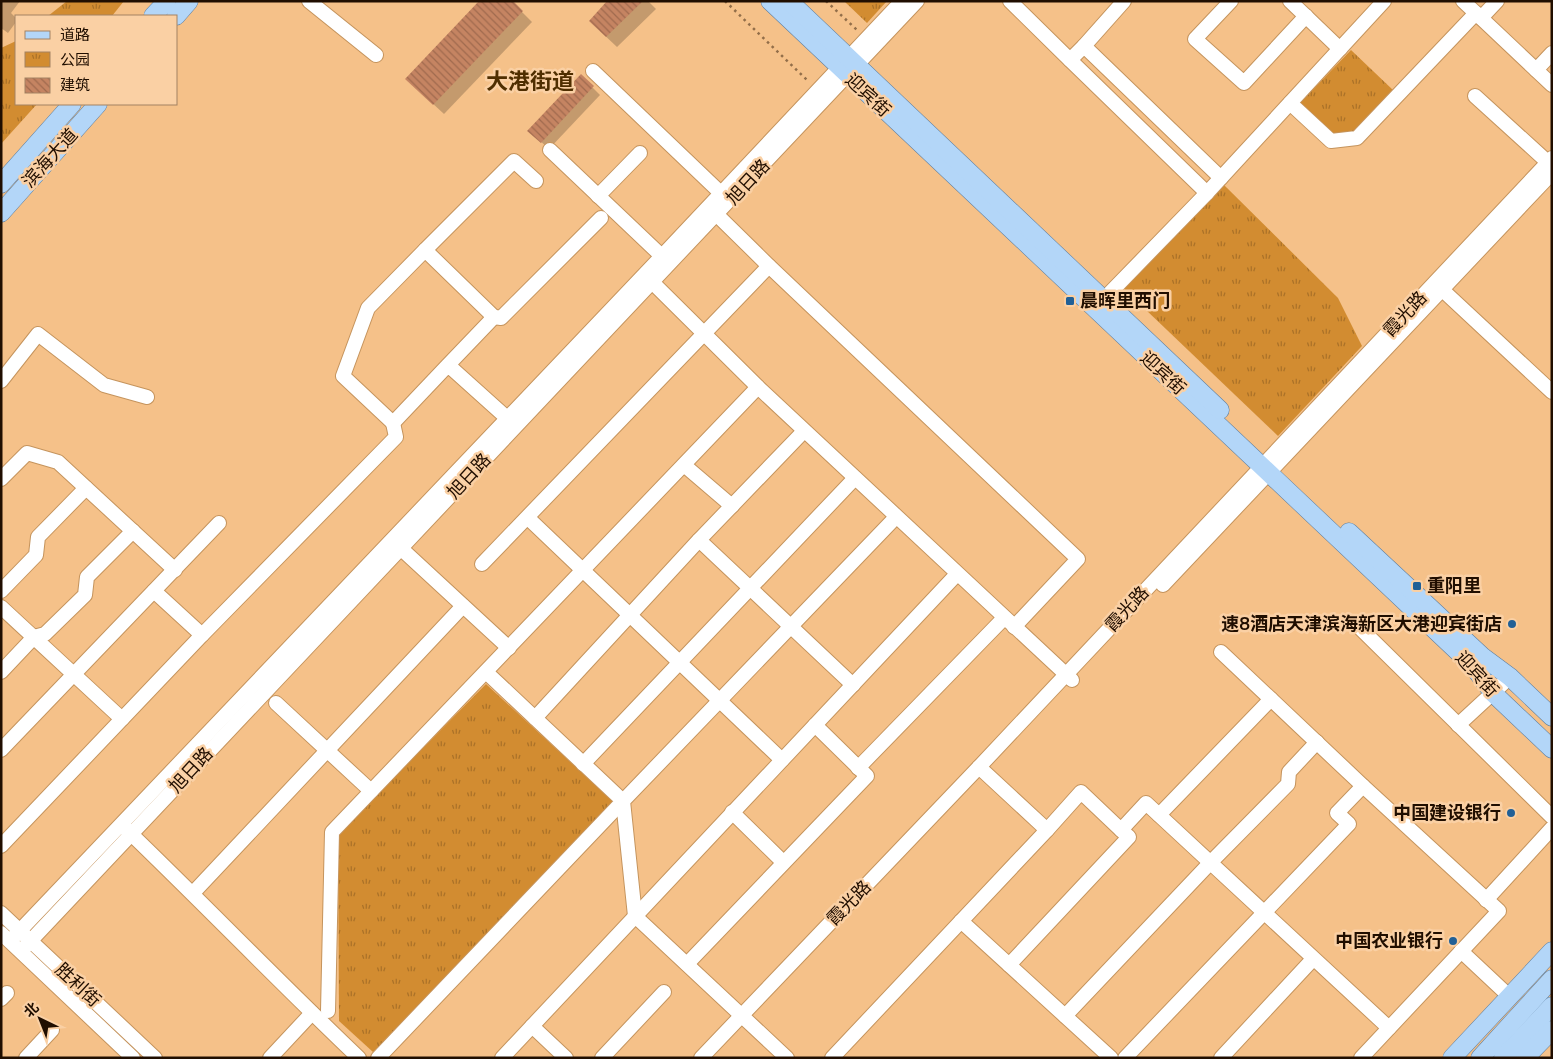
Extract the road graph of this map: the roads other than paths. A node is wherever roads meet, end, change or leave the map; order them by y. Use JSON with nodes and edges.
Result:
{"nodes":[{"id":1,"x":166,"y":1,"type":"edge"},
{"id":2,"x":189,"y":1,"type":"edge"},
{"id":3,"x":310,"y":1,"type":"edge"},
{"id":4,"x":770,"y":1,"type":"edge"},
{"id":5,"x":789,"y":1,"type":"edge"},
{"id":6,"x":902,"y":1,"type":"edge"},
{"id":7,"x":917,"y":1,"type":"edge"},
{"id":8,"x":1010,"y":1,"type":"edge"},
{"id":9,"x":1124,"y":1,"type":"edge"},
{"id":10,"x":1231,"y":1,"type":"edge"},
{"id":11,"x":1384,"y":1,"type":"edge"},
{"id":12,"x":1463,"y":1,"type":"edge"},
{"id":13,"x":1497,"y":1,"type":"edge"},
{"id":14,"x":1294,"y":2,"type":"edge"},
{"id":15,"x":154,"y":15,"type":"edge"},
{"id":16,"x":177,"y":15,"type":"edge"},
{"id":17,"x":1306,"y":16,"type":"junction"},
{"id":18,"x":1478,"y":16,"type":"junction"},
{"id":19,"x":1084,"y":46,"type":"junction"},
{"id":20,"x":1340,"y":49,"type":"junction"},
{"id":21,"x":1552,"y":53,"type":"edge"},
{"id":22,"x":376,"y":55,"type":"dead end"},
{"id":23,"x":1070,"y":60,"type":"junction"},
{"id":24,"x":848,"y":67,"type":"junction"},
{"id":25,"x":1536,"y":70,"type":"junction"},
{"id":26,"x":593,"y":71,"type":"dead end"},
{"id":27,"x":1552,"y":85,"type":"edge"},
{"id":28,"x":1475,"y":96,"type":"dead end"},
{"id":29,"x":1290,"y":103,"type":"junction"},
{"id":30,"x":71,"y":105,"type":"edge"},
{"id":31,"x":97,"y":105,"type":"edge"},
{"id":32,"x":550,"y":150,"type":"dead end"},
{"id":33,"x":640,"y":153,"type":"dead end"},
{"id":34,"x":1551,"y":165,"type":"edge"},
{"id":35,"x":1221,"y":178,"type":"junction"},
{"id":36,"x":536,"y":181,"type":"dead end"},
{"id":37,"x":1,"y":184,"type":"edge"},
{"id":38,"x":1206,"y":194,"type":"junction"},
{"id":39,"x":598,"y":196,"type":"junction"},
{"id":40,"x":725,"y":197,"type":"junction"},
{"id":41,"x":713,"y":210,"type":"junction"},
{"id":42,"x":1,"y":213,"type":"edge"},
{"id":43,"x":601,"y":218,"type":"dead end"},
{"id":44,"x":425,"y":250,"type":"junction"},
{"id":45,"x":666,"y":260,"type":"junction"},
{"id":46,"x":769,"y":266,"type":"junction"},
{"id":47,"x":648,"y":279,"type":"junction"},
{"id":48,"x":1438,"y":286,"type":"junction"},
{"id":49,"x":1104,"y":299,"type":"junction"},
{"id":50,"x":494,"y":317,"type":"junction"},
{"id":51,"x":704,"y":334,"type":"junction"},
{"id":52,"x":448,"y":365,"type":"junction"},
{"id":53,"x":1,"y":381,"type":"edge"},
{"id":54,"x":758,"y":387,"type":"junction"},
{"id":55,"x":1552,"y":392,"type":"edge"},
{"id":56,"x":147,"y":397,"type":"dead end"},
{"id":57,"x":507,"y":418,"type":"junction"},
{"id":58,"x":393,"y":423,"type":"junction"},
{"id":59,"x":804,"y":431,"type":"junction"},
{"id":60,"x":684,"y":464,"type":"junction"},
{"id":61,"x":1269,"y":465,"type":"junction"},
{"id":62,"x":855,"y":478,"type":"junction"},
{"id":63,"x":1,"y":479,"type":"edge"},
{"id":64,"x":86,"y":488,"type":"junction"},
{"id":65,"x":732,"y":506,"type":"junction"},
{"id":66,"x":896,"y":517,"type":"junction"},
{"id":67,"x":528,"y":518,"type":"junction"},
{"id":68,"x":219,"y":523,"type":"dead end"},
{"id":69,"x":133,"y":531,"type":"junction"},
{"id":70,"x":699,"y":540,"type":"junction"},
{"id":71,"x":396,"y":544,"type":"junction"},
{"id":72,"x":482,"y":564,"type":"dead end"},
{"id":73,"x":175,"y":570,"type":"junction"},
{"id":74,"x":583,"y":570,"type":"junction"},
{"id":75,"x":957,"y":574,"type":"junction"},
{"id":76,"x":750,"y":588,"type":"junction"},
{"id":77,"x":1,"y":591,"type":"edge"},
{"id":78,"x":154,"y":591,"type":"junction"},
{"id":79,"x":463,"y":606,"type":"junction"},
{"id":80,"x":1,"y":607,"type":"edge"},
{"id":81,"x":630,"y":616,"type":"junction"},
{"id":82,"x":1009,"y":623,"type":"junction"},
{"id":83,"x":1358,"y":626,"type":"dead end"},
{"id":84,"x":791,"y":627,"type":"junction"},
{"id":85,"x":202,"y":635,"type":"junction"},
{"id":86,"x":34,"y":637,"type":"junction"},
{"id":87,"x":509,"y":648,"type":"junction"},
{"id":88,"x":1221,"y":652,"type":"dead end"},
{"id":89,"x":679,"y":663,"type":"junction"},
{"id":90,"x":1,"y":672,"type":"edge"},
{"id":91,"x":486,"y":672,"type":"junction"},
{"id":92,"x":74,"y":675,"type":"junction"},
{"id":93,"x":1069,"y":677,"type":"junction"},
{"id":94,"x":1510,"y":677,"type":"junction"},
{"id":95,"x":853,"y":685,"type":"junction"},
{"id":96,"x":1493,"y":693,"type":"junction"},
{"id":97,"x":1271,"y":699,"type":"junction"},
{"id":98,"x":719,"y":702,"type":"junction"},
{"id":99,"x":276,"y":704,"type":"dead end"},
{"id":100,"x":1552,"y":717,"type":"edge"},
{"id":101,"x":535,"y":718,"type":"junction"},
{"id":102,"x":122,"y":719,"type":"junction"},
{"id":103,"x":814,"y":725,"type":"junction"},
{"id":104,"x":1458,"y":725,"type":"junction"},
{"id":105,"x":1317,"y":742,"type":"junction"},
{"id":106,"x":1552,"y":749,"type":"edge"},
{"id":107,"x":1,"y":750,"type":"edge"},
{"id":108,"x":327,"y":750,"type":"junction"},
{"id":109,"x":782,"y":760,"type":"junction"},
{"id":110,"x":583,"y":764,"type":"junction"},
{"id":111,"x":858,"y":768,"type":"junction"},
{"id":112,"x":982,"y":770,"type":"junction"},
{"id":113,"x":1363,"y":786,"type":"junction"},
{"id":114,"x":371,"y":791,"type":"junction"},
{"id":115,"x":623,"y":801,"type":"junction"},
{"id":116,"x":732,"y":812,"type":"junction"},
{"id":117,"x":1159,"y":815,"type":"junction"},
{"id":118,"x":1552,"y":817,"type":"edge"},
{"id":119,"x":120,"y":824,"type":"junction"},
{"id":120,"x":1552,"y":828,"type":"edge"},
{"id":121,"x":1046,"y":830,"type":"junction"},
{"id":122,"x":1121,"y":830,"type":"junction"},
{"id":123,"x":131,"y":834,"type":"junction"},
{"id":124,"x":1,"y":846,"type":"edge"},
{"id":125,"x":783,"y":862,"type":"junction"},
{"id":126,"x":1210,"y":863,"type":"junction"},
{"id":127,"x":193,"y":893,"type":"junction"},
{"id":128,"x":1486,"y":900,"type":"junction"},
{"id":129,"x":1,"y":913,"type":"edge"},
{"id":130,"x":1264,"y":913,"type":"junction"},
{"id":131,"x":635,"y":916,"type":"junction"},
{"id":132,"x":961,"y":921,"type":"junction"},
{"id":133,"x":20,"y":930,"type":"junction"},
{"id":134,"x":5,"y":937,"type":"edge"},
{"id":135,"x":31,"y":940,"type":"junction"},
{"id":136,"x":21,"y":951,"type":"junction"},
{"id":137,"x":1461,"y":951,"type":"junction"},
{"id":138,"x":1552,"y":951,"type":"edge"},
{"id":139,"x":1313,"y":959,"type":"junction"},
{"id":140,"x":687,"y":964,"type":"junction"},
{"id":141,"x":1009,"y":965,"type":"junction"},
{"id":142,"x":1552,"y":979,"type":"edge"},
{"id":143,"x":664,"y":992,"type":"dead end"},
{"id":144,"x":1509,"y":996,"type":"junction"},
{"id":145,"x":1552,"y":1006,"type":"edge"},
{"id":146,"x":328,"y":1011,"type":"dead end"},
{"id":147,"x":312,"y":1013,"type":"junction"},
{"id":148,"x":1065,"y":1016,"type":"junction"},
{"id":149,"x":745,"y":1018,"type":"junction"},
{"id":150,"x":532,"y":1026,"type":"junction"},
{"id":151,"x":1389,"y":1028,"type":"junction"},
{"id":152,"x":52,"y":1030,"type":"dead end"},
{"id":153,"x":1552,"y":1030,"type":"edge"},
{"id":154,"x":26,"y":1058,"type":"edge"},
{"id":155,"x":133,"y":1058,"type":"edge"},
{"id":156,"x":155,"y":1058,"type":"edge"},
{"id":157,"x":270,"y":1058,"type":"edge"},
{"id":158,"x":359,"y":1058,"type":"edge"},
{"id":159,"x":378,"y":1058,"type":"edge"},
{"id":160,"x":502,"y":1058,"type":"edge"},
{"id":161,"x":566,"y":1058,"type":"edge"},
{"id":162,"x":602,"y":1058,"type":"edge"},
{"id":163,"x":701,"y":1058,"type":"edge"},
{"id":164,"x":712,"y":1058,"type":"edge"},
{"id":165,"x":787,"y":1058,"type":"edge"},
{"id":166,"x":832,"y":1058,"type":"edge"},
{"id":167,"x":1111,"y":1058,"type":"edge"},
{"id":168,"x":1125,"y":1058,"type":"edge"},
{"id":169,"x":1221,"y":1058,"type":"edge"},
{"id":170,"x":1361,"y":1058,"type":"edge"},
{"id":171,"x":1452,"y":1058,"type":"edge"},
{"id":172,"x":1480,"y":1058,"type":"edge"},
{"id":173,"x":1503,"y":1058,"type":"edge"},
{"id":174,"x":1525,"y":1058,"type":"edge"}],
"edges":[{"from":1,"to":15,"type":"main road"},
{"from":2,"to":16,"type":"main road"},
{"from":3,"to":22,"type":"street"},
{"from":4,"to":24,"type":"main road","name":"迎宾街"},
{"from":5,"to":24,"type":"main road","name":"迎宾街"},
{"from":6,"to":24,"type":"street","name":"旭日路"},
{"from":7,"to":24,"type":"street","name":"旭日路"},
{"from":8,"to":23,"type":"street"},
{"from":9,"to":19,"type":"street"},
{"from":10,"to":17,"type":"street"},
{"from":11,"to":20,"type":"street"},
{"from":12,"to":18,"type":"street"},
{"from":13,"to":18,"type":"street"},
{"from":14,"to":17,"type":"street"},
{"from":17,"to":20,"type":"street"},
{"from":18,"to":25,"type":"street"},
{"from":18,"to":29,"type":"street"},
{"from":19,"to":23,"type":"street"},
{"from":19,"to":35,"type":"street"},
{"from":20,"to":29,"type":"street"},
{"from":21,"to":25,"type":"street"},
{"from":23,"to":38,"type":"street"},
{"from":24,"to":40,"type":"street","name":"旭日路"},
{"from":24,"to":49,"type":"main road","name":"迎宾街"},
{"from":24,"to":61,"type":"main road","name":"迎宾街"},
{"from":25,"to":27,"type":"street"},
{"from":26,"to":40,"type":"street"},
{"from":28,"to":34,"type":"street"},
{"from":29,"to":35,"type":"street"},
{"from":30,"to":37,"type":"main road","name":"滨海大道"},
{"from":31,"to":42,"type":"main road","name":"滨海大道"},
{"from":32,"to":39,"type":"street"},
{"from":33,"to":39,"type":"street"},
{"from":34,"to":48,"type":"street","name":"霞光路"},
{"from":35,"to":38,"type":"street"},
{"from":36,"to":44,"type":"street"},
{"from":38,"to":49,"type":"street"},
{"from":39,"to":45,"type":"street"},
{"from":40,"to":41,"type":"street","name":"旭日路"},
{"from":41,"to":45,"type":"street","name":"旭日路"},
{"from":41,"to":46,"type":"street"},
{"from":43,"to":50,"type":"street"},
{"from":44,"to":50,"type":"street"},
{"from":44,"to":58,"type":"street"},
{"from":45,"to":47,"type":"street","name":"旭日路"},
{"from":46,"to":51,"type":"street"},
{"from":46,"to":82,"type":"street"},
{"from":47,"to":51,"type":"street"},
{"from":47,"to":57,"type":"street","name":"旭日路"},
{"from":47,"to":71,"type":"street","name":"旭日路"},
{"from":48,"to":55,"type":"street"},
{"from":48,"to":61,"type":"street","name":"霞光路"},
{"from":49,"to":61,"type":"main road","name":"迎宾街"},
{"from":50,"to":52,"type":"street"},
{"from":51,"to":54,"type":"street"},
{"from":51,"to":67,"type":"street"},
{"from":52,"to":57,"type":"street"},
{"from":52,"to":58,"type":"street"},
{"from":53,"to":56,"type":"street"},
{"from":54,"to":59,"type":"street"},
{"from":54,"to":60,"type":"street"},
{"from":57,"to":71,"type":"street","name":"旭日路"},
{"from":58,"to":85,"type":"street"},
{"from":59,"to":62,"type":"street"},
{"from":59,"to":65,"type":"street"},
{"from":60,"to":65,"type":"street"},
{"from":60,"to":74,"type":"street"},
{"from":61,"to":93,"type":"street","name":"霞光路"},
{"from":61,"to":94,"type":"main road","name":"迎宾街"},
{"from":61,"to":96,"type":"main road","name":"迎宾街"},
{"from":62,"to":66,"type":"street"},
{"from":62,"to":76,"type":"street"},
{"from":63,"to":64,"type":"street"},
{"from":64,"to":69,"type":"street"},
{"from":64,"to":77,"type":"street"},
{"from":65,"to":70,"type":"street"},
{"from":66,"to":75,"type":"street"},
{"from":66,"to":84,"type":"street"},
{"from":67,"to":72,"type":"street"},
{"from":67,"to":74,"type":"street"},
{"from":68,"to":73,"type":"street"},
{"from":69,"to":73,"type":"street"},
{"from":69,"to":86,"type":"street"},
{"from":70,"to":76,"type":"street"},
{"from":70,"to":81,"type":"street"},
{"from":71,"to":79,"type":"street"},
{"from":71,"to":119,"type":"street","name":"旭日路"},
{"from":71,"to":123,"type":"street","name":"旭日路"},
{"from":73,"to":78,"type":"street"},
{"from":74,"to":81,"type":"street"},
{"from":74,"to":87,"type":"street"},
{"from":75,"to":82,"type":"street"},
{"from":75,"to":95,"type":"street"},
{"from":76,"to":84,"type":"street"},
{"from":76,"to":89,"type":"street"},
{"from":78,"to":85,"type":"street"},
{"from":78,"to":92,"type":"street"},
{"from":79,"to":87,"type":"street"},
{"from":79,"to":108,"type":"street"},
{"from":80,"to":86,"type":"street"},
{"from":81,"to":89,"type":"street"},
{"from":81,"to":101,"type":"street"},
{"from":82,"to":93,"type":"street"},
{"from":82,"to":111,"type":"street"},
{"from":83,"to":104,"type":"street"},
{"from":84,"to":95,"type":"street"},
{"from":84,"to":98,"type":"street"},
{"from":85,"to":102,"type":"street"},
{"from":86,"to":90,"type":"street"},
{"from":86,"to":92,"type":"street"},
{"from":87,"to":91,"type":"street"},
{"from":88,"to":97,"type":"street"},
{"from":89,"to":98,"type":"street"},
{"from":89,"to":110,"type":"street"},
{"from":91,"to":101,"type":"street"},
{"from":91,"to":114,"type":"street"},
{"from":92,"to":102,"type":"street"},
{"from":92,"to":107,"type":"street"},
{"from":93,"to":112,"type":"street","name":"霞光路"},
{"from":94,"to":96,"type":"street"},
{"from":94,"to":100,"type":"main road","name":"迎宾街"},
{"from":95,"to":103,"type":"street"},
{"from":96,"to":104,"type":"street"},
{"from":96,"to":106,"type":"main road","name":"迎宾街"},
{"from":97,"to":105,"type":"street"},
{"from":97,"to":117,"type":"street"},
{"from":98,"to":109,"type":"street"},
{"from":98,"to":115,"type":"street"},
{"from":99,"to":108,"type":"street"},
{"from":101,"to":110,"type":"street"},
{"from":102,"to":124,"type":"street"},
{"from":103,"to":109,"type":"street"},
{"from":103,"to":111,"type":"street"},
{"from":104,"to":118,"type":"street"},
{"from":105,"to":113,"type":"street"},
{"from":105,"to":126,"type":"street"},
{"from":108,"to":114,"type":"street"},
{"from":108,"to":127,"type":"street"},
{"from":109,"to":116,"type":"street"},
{"from":110,"to":115,"type":"street"},
{"from":111,"to":125,"type":"street"},
{"from":112,"to":121,"type":"street"},
{"from":112,"to":149,"type":"street","name":"霞光路"},
{"from":113,"to":128,"type":"street"},
{"from":113,"to":130,"type":"street"},
{"from":114,"to":146,"type":"street"},
{"from":115,"to":131,"type":"street"},
{"from":115,"to":159,"type":"street"},
{"from":116,"to":125,"type":"street"},
{"from":116,"to":131,"type":"street"},
{"from":117,"to":122,"type":"street"},
{"from":117,"to":126,"type":"street"},
{"from":119,"to":123,"type":"street"},
{"from":119,"to":133,"type":"street","name":"旭日路"},
{"from":120,"to":128,"type":"street"},
{"from":121,"to":122,"type":"street"},
{"from":121,"to":132,"type":"street"},
{"from":122,"to":141,"type":"street"},
{"from":123,"to":127,"type":"street"},
{"from":123,"to":135,"type":"street","name":"旭日路"},
{"from":125,"to":140,"type":"street"},
{"from":126,"to":130,"type":"street"},
{"from":126,"to":148,"type":"street"},
{"from":127,"to":147,"type":"street"},
{"from":128,"to":137,"type":"street"},
{"from":129,"to":133,"type":"street","name":"胜利街"},
{"from":130,"to":139,"type":"street"},
{"from":130,"to":168,"type":"street"},
{"from":131,"to":140,"type":"street"},
{"from":131,"to":150,"type":"street"},
{"from":132,"to":141,"type":"street"},
{"from":132,"to":166,"type":"street"},
{"from":133,"to":134,"type":"street","name":"旭日路"},
{"from":133,"to":135,"type":"street","name":"胜利街"},
{"from":134,"to":136,"type":"street","name":"胜利街"},
{"from":135,"to":136,"type":"street","name":"旭日路"},
{"from":135,"to":156,"type":"street","name":"胜利街"},
{"from":136,"to":155,"type":"street","name":"胜利街"},
{"from":137,"to":144,"type":"street"},
{"from":137,"to":151,"type":"street"},
{"from":138,"to":144,"type":"main road"},
{"from":139,"to":151,"type":"street"},
{"from":139,"to":169,"type":"street"},
{"from":140,"to":149,"type":"street"},
{"from":141,"to":148,"type":"street"},
{"from":142,"to":172,"type":"main road"},
{"from":143,"to":162,"type":"street"},
{"from":144,"to":171,"type":"main road"},
{"from":145,"to":173,"type":"main road"},
{"from":147,"to":157,"type":"street"},
{"from":147,"to":158,"type":"street"},
{"from":148,"to":167,"type":"street"},
{"from":149,"to":163,"type":"street","name":"霞光路"},
{"from":149,"to":164,"type":"street","name":"霞光路"},
{"from":149,"to":165,"type":"street"},
{"from":150,"to":160,"type":"street"},
{"from":150,"to":161,"type":"street"},
{"from":151,"to":170,"type":"street"},
{"from":152,"to":154,"type":"street"},
{"from":153,"to":174,"type":"main road"}]}
